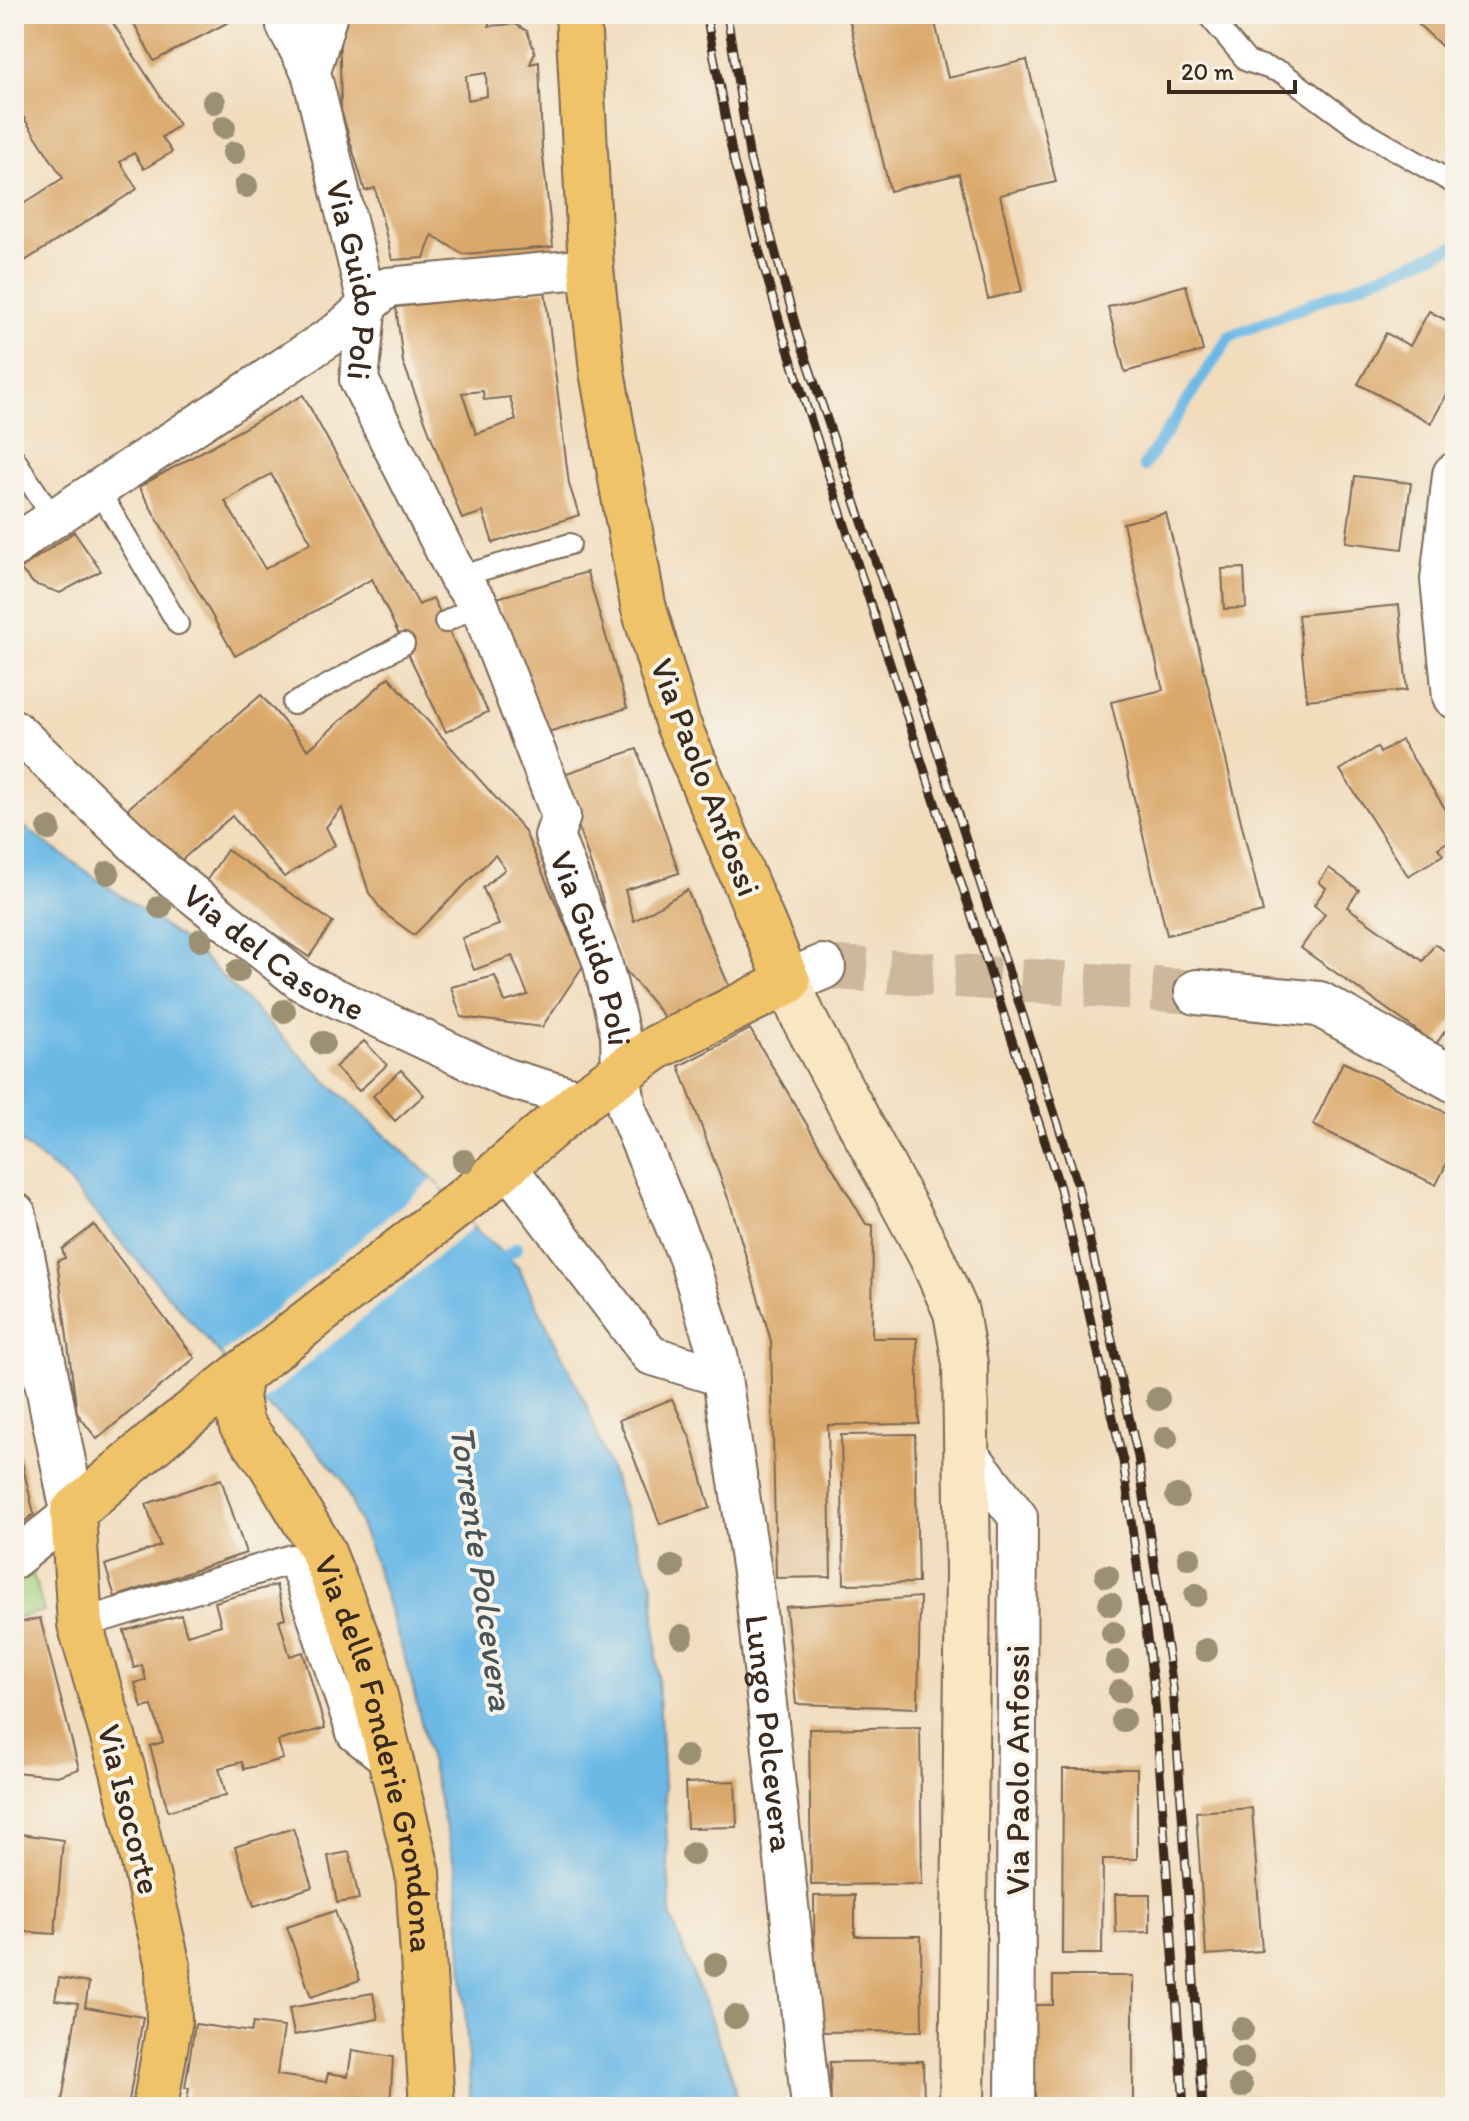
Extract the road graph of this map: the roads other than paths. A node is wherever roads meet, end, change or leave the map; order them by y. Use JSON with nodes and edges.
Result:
{"nodes":[{"id":1,"x":328,"y":14,"type":"edge"},
{"id":2,"x":578,"y":14,"type":"edge"},
{"id":3,"x":1207,"y":14,"type":"edge"},
{"id":4,"x":282,"y":20,"type":"edge"},
{"id":5,"x":311,"y":72,"type":"junction"},
{"id":6,"x":1455,"y":184,"type":"edge"},
{"id":7,"x":591,"y":268,"type":"junction"},
{"id":8,"x":367,"y":302,"type":"junction"},
{"id":9,"x":14,"y":458,"type":"edge"},
{"id":10,"x":1455,"y":475,"type":"edge"},
{"id":11,"x":101,"y":494,"type":"junction"},
{"id":12,"x":53,"y":518,"type":"junction"},
{"id":13,"x":570,"y":544,"type":"dead end"},
{"id":14,"x":14,"y":548,"type":"edge"},
{"id":15,"x":473,"y":584,"type":"junction"},
{"id":16,"x":445,"y":622,"type":"dead end"},
{"id":17,"x":178,"y":624,"type":"dead end"},
{"id":18,"x":404,"y":644,"type":"dead end"},
{"id":19,"x":1455,"y":696,"type":"edge"},
{"id":20,"x":293,"y":704,"type":"dead end"},
{"id":21,"x":14,"y":729,"type":"edge"},
{"id":22,"x":806,"y":975,"type":"junction"},
{"id":23,"x":1197,"y":992,"type":"tunnel mouth"},
{"id":24,"x":621,"y":1072,"type":"junction"},
{"id":25,"x":1454,"y":1078,"type":"edge"},
{"id":26,"x":582,"y":1100,"type":"junction"},
{"id":27,"x":506,"y":1165,"type":"junction"},
{"id":28,"x":14,"y":1215,"type":"edge"},
{"id":29,"x":721,"y":1368,"type":"junction"},
{"id":30,"x":240,"y":1375,"type":"junction"},
{"id":31,"x":241,"y":1424,"type":"junction"},
{"id":32,"x":163,"y":1435,"type":"junction"},
{"id":33,"x":967,"y":1451,"type":"junction"},
{"id":34,"x":73,"y":1512,"type":"junction"},
{"id":35,"x":14,"y":1559,"type":"edge"},
{"id":36,"x":80,"y":1624,"type":"junction"},
{"id":37,"x":392,"y":1767,"type":"junction"},
{"id":38,"x":155,"y":2107,"type":"edge"},
{"id":39,"x":432,"y":2107,"type":"edge"},
{"id":40,"x":811,"y":2107,"type":"edge"},
{"id":41,"x":962,"y":2107,"type":"edge"},
{"id":42,"x":1015,"y":2107,"type":"edge"}],
"edges":[{"from":1,"to":5,"type":"street"},
{"from":2,"to":7,"type":"main road","name":"Via Paolo Anfossi"},
{"from":3,"to":6,"type":"lane"},
{"from":4,"to":5,"type":"street","name":"Via Guido Poli"},
{"from":5,"to":8,"type":"street","name":"Via Guido Poli"},
{"from":7,"to":8,"type":"street"},
{"from":7,"to":22,"type":"main road","name":"Via Paolo Anfossi"},
{"from":8,"to":11,"type":"street"},
{"from":8,"to":15,"type":"street","name":"Via Guido Poli"},
{"from":9,"to":12,"type":"lane"},
{"from":10,"to":19,"type":"street"},
{"from":11,"to":12,"type":"street"},
{"from":11,"to":17,"type":"lane"},
{"from":12,"to":14,"type":"street"},
{"from":13,"to":15,"type":"lane"},
{"from":15,"to":16,"type":"lane"},
{"from":15,"to":24,"type":"street","name":"Via Guido Poli"},
{"from":18,"to":20,"type":"lane"},
{"from":21,"to":26,"type":"street","name":"Via del Casone"},
{"from":22,"to":24,"type":"main road"},
{"from":22,"to":33,"type":"main road","name":"Via Paolo Anfossi"},
{"from":23,"to":25,"type":"street"},
{"from":24,"to":26,"type":"main road"},
{"from":24,"to":29,"type":"street","name":"Via Guido Poli"},
{"from":26,"to":27,"type":"main road"},
{"from":27,"to":29,"type":"street"},
{"from":27,"to":30,"type":"main road"},
{"from":28,"to":34,"type":"street"},
{"from":29,"to":40,"type":"street","name":"Lungo Polcevera"},
{"from":30,"to":31,"type":"main road"},
{"from":30,"to":32,"type":"main road"},
{"from":31,"to":32,"type":"main road"},
{"from":31,"to":37,"type":"main road","name":"Via delle Fonderie Grondona"},
{"from":32,"to":34,"type":"main road"},
{"from":33,"to":41,"type":"main road","name":"Via Paolo Anfossi"},
{"from":33,"to":42,"type":"street","name":"Via Paolo Anfossi"},
{"from":34,"to":35,"type":"street"},
{"from":34,"to":36,"type":"main road","name":"Via Isocorte"},
{"from":36,"to":37,"type":"street"},
{"from":36,"to":38,"type":"main road","name":"Via Isocorte"},
{"from":37,"to":39,"type":"main road","name":"Via delle Fonderie Grondona"}]}
